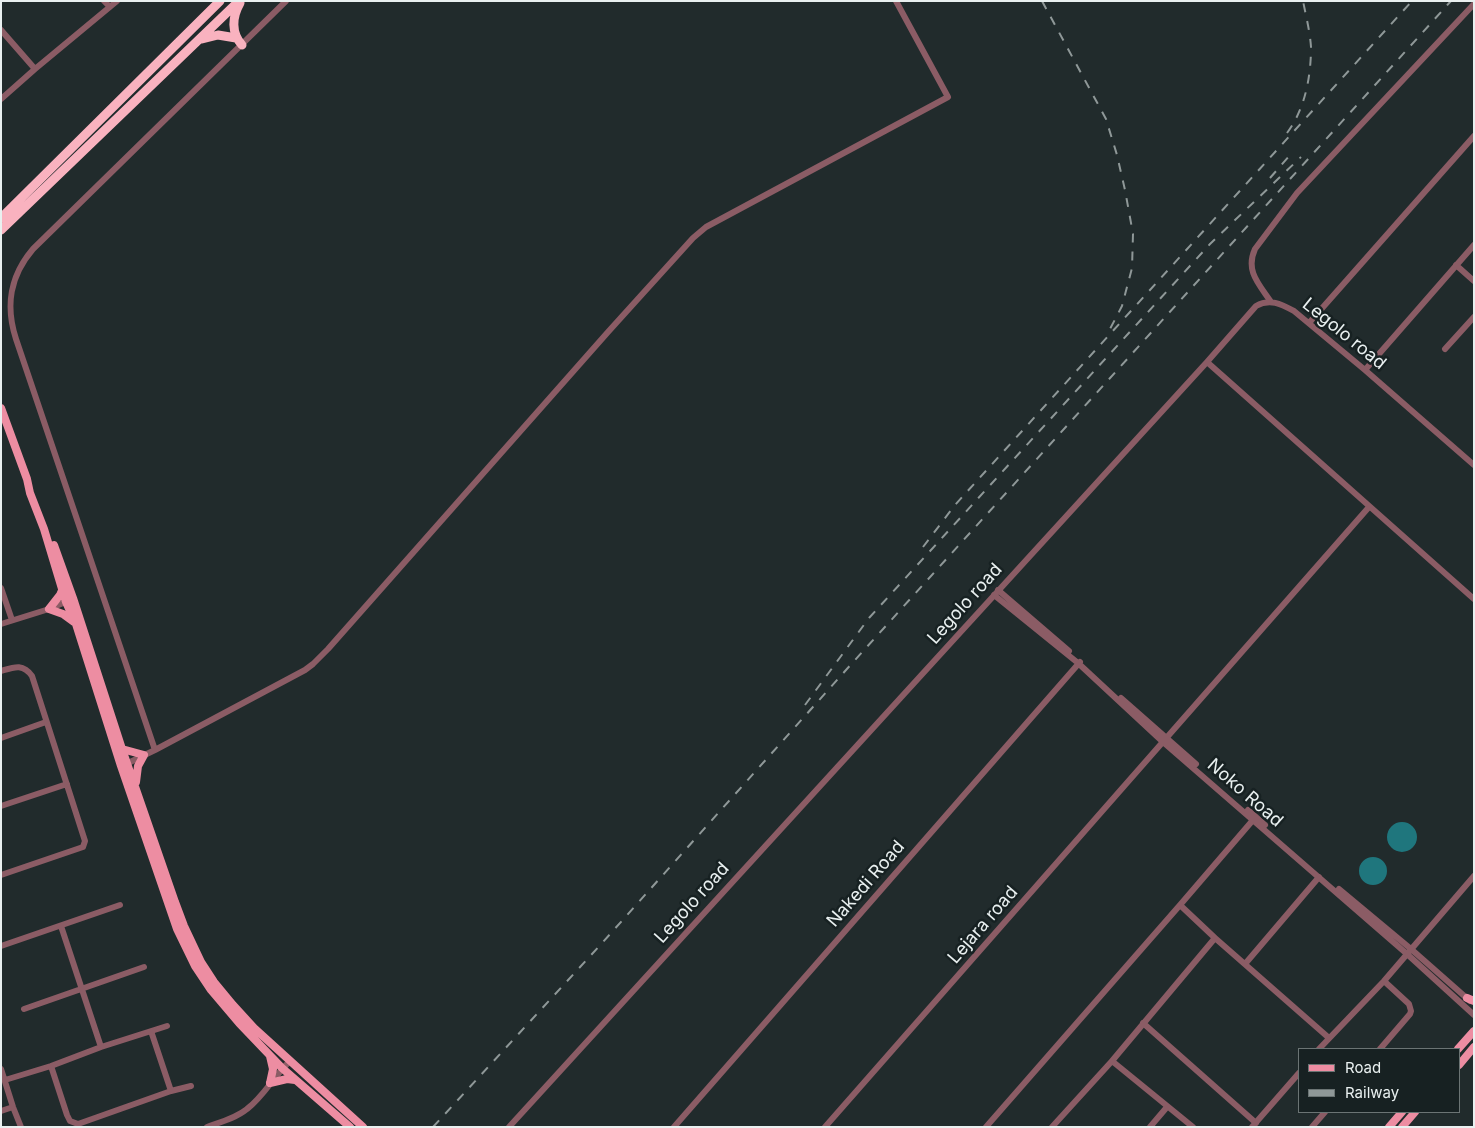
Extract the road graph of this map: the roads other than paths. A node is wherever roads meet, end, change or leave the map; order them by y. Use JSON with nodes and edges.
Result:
{"nodes":[{"id":1,"x":104,"y":1,"type":"edge"},
{"id":2,"x":117,"y":1,"type":"edge"},
{"id":3,"x":220,"y":1,"type":"edge"},
{"id":4,"x":240,"y":1,"type":"edge"},
{"id":5,"x":286,"y":1,"type":"edge"},
{"id":6,"x":896,"y":1,"type":"edge"},
{"id":7,"x":1474,"y":4,"type":"edge"},
{"id":8,"x":110,"y":7,"type":"junction"},
{"id":9,"x":1,"y":30,"type":"edge"},
{"id":10,"x":199,"y":40,"type":"junction"},
{"id":11,"x":239,"y":42,"type":"junction"},
{"id":12,"x":35,"y":69,"type":"junction"},
{"id":13,"x":1,"y":99,"type":"edge"},
{"id":14,"x":1474,"y":136,"type":"edge"},
{"id":15,"x":1,"y":218,"type":"edge"},
{"id":16,"x":1,"y":230,"type":"edge"},
{"id":17,"x":1474,"y":245,"type":"edge"},
{"id":18,"x":1456,"y":265,"type":"junction"},
{"id":19,"x":1474,"y":282,"type":"edge"},
{"id":20,"x":1271,"y":302,"type":"junction"},
{"id":21,"x":1474,"y":318,"type":"edge"},
{"id":22,"x":1309,"y":323,"type":"junction"},
{"id":23,"x":1445,"y":349,"type":"dead end"},
{"id":24,"x":1207,"y":362,"type":"junction"},
{"id":25,"x":1365,"y":370,"type":"junction"},
{"id":26,"x":1,"y":408,"type":"edge"},
{"id":27,"x":1474,"y":465,"type":"edge"},
{"id":28,"x":27,"y":479,"type":"junction"},
{"id":29,"x":1369,"y":507,"type":"junction"},
{"id":30,"x":1,"y":588,"type":"edge"},
{"id":31,"x":63,"y":588,"type":"junction"},
{"id":32,"x":996,"y":592,"type":"junction"},
{"id":33,"x":1474,"y":599,"type":"edge"},
{"id":34,"x":70,"y":600,"type":"junction"},
{"id":35,"x":49,"y":609,"type":"junction"},
{"id":36,"x":12,"y":620,"type":"junction"},
{"id":37,"x":1,"y":624,"type":"edge"},
{"id":38,"x":76,"y":624,"type":"junction"},
{"id":39,"x":1079,"y":662,"type":"junction"},
{"id":40,"x":1,"y":671,"type":"edge"},
{"id":41,"x":46,"y":722,"type":"junction"},
{"id":42,"x":1,"y":738,"type":"edge"},
{"id":43,"x":1165,"y":740,"type":"junction"},
{"id":44,"x":122,"y":749,"type":"junction"},
{"id":45,"x":155,"y":750,"type":"junction"},
{"id":46,"x":144,"y":755,"type":"junction"},
{"id":47,"x":124,"y":764,"type":"junction"},
{"id":48,"x":67,"y":784,"type":"junction"},
{"id":49,"x":136,"y":788,"type":"junction"},
{"id":50,"x":1,"y":806,"type":"edge"},
{"id":51,"x":1253,"y":820,"type":"junction"},
{"id":52,"x":1,"y":875,"type":"edge"},
{"id":53,"x":1474,"y":876,"type":"edge"},
{"id":54,"x":1319,"y":877,"type":"junction"},
{"id":55,"x":120,"y":905,"type":"dead end"},
{"id":56,"x":1180,"y":905,"type":"junction"},
{"id":57,"x":61,"y":926,"type":"junction"},
{"id":58,"x":180,"y":927,"type":"junction"},
{"id":59,"x":1215,"y":938,"type":"junction"},
{"id":60,"x":1,"y":946,"type":"edge"},
{"id":61,"x":1409,"y":951,"type":"junction"},
{"id":62,"x":1245,"y":964,"type":"junction"},
{"id":63,"x":144,"y":967,"type":"dead end"},
{"id":64,"x":1384,"y":981,"type":"junction"},
{"id":65,"x":82,"y":989,"type":"junction"},
{"id":66,"x":1471,"y":1001,"type":"edge"},
{"id":67,"x":24,"y":1009,"type":"dead end"},
{"id":68,"x":1474,"y":1015,"type":"edge"},
{"id":69,"x":1143,"y":1023,"type":"junction"},
{"id":70,"x":167,"y":1026,"type":"dead end"},
{"id":71,"x":151,"y":1031,"type":"junction"},
{"id":72,"x":1474,"y":1031,"type":"edge"},
{"id":73,"x":1329,"y":1038,"type":"junction"},
{"id":74,"x":101,"y":1047,"type":"junction"},
{"id":75,"x":1474,"y":1047,"type":"edge"},
{"id":76,"x":1320,"y":1048,"type":"edge"},
{"id":77,"x":1381,"y":1048,"type":"edge"},
{"id":78,"x":1459,"y":1048,"type":"edge"},
{"id":79,"x":269,"y":1053,"type":"junction"},
{"id":80,"x":1112,"y":1061,"type":"junction"},
{"id":81,"x":289,"y":1062,"type":"junction"},
{"id":82,"x":1460,"y":1064,"type":"edge"},
{"id":83,"x":51,"y":1066,"type":"junction"},
{"id":84,"x":282,"y":1068,"type":"junction"},
{"id":85,"x":1,"y":1070,"type":"edge"},
{"id":86,"x":1298,"y":1074,"type":"edge"},
{"id":87,"x":5,"y":1080,"type":"junction"},
{"id":88,"x":297,"y":1081,"type":"junction"},
{"id":89,"x":270,"y":1083,"type":"junction"},
{"id":90,"x":192,"y":1086,"type":"dead end"},
{"id":91,"x":171,"y":1091,"type":"junction"},
{"id":92,"x":12,"y":1107,"type":"junction"},
{"id":93,"x":1167,"y":1107,"type":"junction"},
{"id":94,"x":1,"y":1111,"type":"edge"},
{"id":95,"x":1324,"y":1113,"type":"edge"},
{"id":96,"x":1401,"y":1113,"type":"edge"},
{"id":97,"x":1415,"y":1113,"type":"edge"},
{"id":98,"x":1254,"y":1125,"type":"edge"},
{"id":99,"x":988,"y":1126,"type":"edge"},
{"id":100,"x":20,"y":1127,"type":"edge"},
{"id":101,"x":207,"y":1127,"type":"edge"},
{"id":102,"x":350,"y":1127,"type":"edge"},
{"id":103,"x":363,"y":1127,"type":"edge"},
{"id":104,"x":509,"y":1127,"type":"edge"},
{"id":105,"x":674,"y":1127,"type":"edge"},
{"id":106,"x":825,"y":1127,"type":"edge"},
{"id":107,"x":1052,"y":1127,"type":"edge"},
{"id":108,"x":1150,"y":1127,"type":"edge"},
{"id":109,"x":1193,"y":1127,"type":"edge"},
{"id":110,"x":1312,"y":1127,"type":"edge"},
{"id":111,"x":1389,"y":1127,"type":"edge"},
{"id":112,"x":1402,"y":1127,"type":"edge"}],
"edges":[{"from":1,"to":8,"type":"street"},
{"from":2,"to":8,"type":"street"},
{"from":3,"to":15,"type":"highway"},
{"from":4,"to":10,"type":"highway"},
{"from":4,"to":11,"type":"highway"},
{"from":5,"to":11,"type":"street"},
{"from":6,"to":45,"type":"street"},
{"from":7,"to":20,"type":"street"},
{"from":8,"to":12,"type":"street"},
{"from":9,"to":12,"type":"street"},
{"from":10,"to":11,"type":"highway"},
{"from":10,"to":16,"type":"highway"},
{"from":11,"to":45,"type":"street"},
{"from":12,"to":13,"type":"street"},
{"from":14,"to":22,"type":"street"},
{"from":17,"to":18,"type":"street"},
{"from":18,"to":19,"type":"street"},
{"from":18,"to":25,"type":"street"},
{"from":20,"to":22,"type":"street","name":"Legolo road"},
{"from":20,"to":24,"type":"street","name":"Legolo road"},
{"from":21,"to":23,"type":"street"},
{"from":22,"to":25,"type":"street","name":"Legolo road"},
{"from":24,"to":29,"type":"street"},
{"from":24,"to":32,"type":"street","name":"Legolo road"},
{"from":25,"to":27,"type":"street","name":"Legolo road"},
{"from":26,"to":28,"type":"main road"},
{"from":28,"to":31,"type":"main road"},
{"from":28,"to":34,"type":"main road"},
{"from":29,"to":33,"type":"street"},
{"from":29,"to":43,"type":"street","name":"Lejara road"},
{"from":30,"to":36,"type":"street"},
{"from":31,"to":34,"type":"main road"},
{"from":31,"to":35,"type":"main road"},
{"from":32,"to":39,"type":"street","name":"Noko Road"},
{"from":32,"to":104,"type":"street","name":"Legolo road"},
{"from":34,"to":35,"type":"street"},
{"from":34,"to":38,"type":"main road"},
{"from":34,"to":44,"type":"main road"},
{"from":35,"to":36,"type":"street"},
{"from":35,"to":38,"type":"main road"},
{"from":36,"to":37,"type":"street"},
{"from":38,"to":47,"type":"main road"},
{"from":39,"to":43,"type":"street","name":"Noko Road"},
{"from":39,"to":105,"type":"street","name":"Nakedi Road"},
{"from":40,"to":41,"type":"street"},
{"from":41,"to":42,"type":"street"},
{"from":41,"to":48,"type":"street"},
{"from":43,"to":51,"type":"street","name":"Noko Road"},
{"from":43,"to":61,"type":"street"},
{"from":43,"to":106,"type":"street","name":"Lejara road"},
{"from":44,"to":46,"type":"main road"},
{"from":44,"to":47,"type":"main road"},
{"from":45,"to":46,"type":"street"},
{"from":46,"to":47,"type":"street"},
{"from":46,"to":49,"type":"main road"},
{"from":47,"to":49,"type":"main road"},
{"from":47,"to":58,"type":"main road"},
{"from":48,"to":50,"type":"street"},
{"from":48,"to":52,"type":"street"},
{"from":49,"to":58,"type":"main road"},
{"from":51,"to":54,"type":"street","name":"Noko Road"},
{"from":51,"to":56,"type":"street"},
{"from":53,"to":61,"type":"street"},
{"from":54,"to":61,"type":"street","name":"Noko Road"},
{"from":54,"to":62,"type":"street"},
{"from":55,"to":57,"type":"street"},
{"from":56,"to":59,"type":"street"},
{"from":56,"to":99,"type":"street"},
{"from":57,"to":60,"type":"street"},
{"from":57,"to":65,"type":"street"},
{"from":58,"to":79,"type":"main road"},
{"from":58,"to":81,"type":"main road"},
{"from":59,"to":62,"type":"street"},
{"from":59,"to":69,"type":"street"},
{"from":61,"to":64,"type":"street"},
{"from":61,"to":66,"type":"street"},
{"from":61,"to":68,"type":"street","name":"Noko Road"},
{"from":62,"to":73,"type":"street"},
{"from":63,"to":65,"type":"street"},
{"from":64,"to":73,"type":"street"},
{"from":64,"to":77,"type":"street"},
{"from":65,"to":67,"type":"street"},
{"from":65,"to":74,"type":"street"},
{"from":69,"to":80,"type":"street"},
{"from":69,"to":98,"type":"street"},
{"from":70,"to":71,"type":"street"},
{"from":71,"to":74,"type":"street"},
{"from":71,"to":91,"type":"street"},
{"from":72,"to":78,"type":"main road"},
{"from":73,"to":76,"type":"street"},
{"from":74,"to":83,"type":"street"},
{"from":75,"to":82,"type":"main road"},
{"from":79,"to":84,"type":"main road"},
{"from":79,"to":89,"type":"main road"},
{"from":80,"to":93,"type":"street"},
{"from":80,"to":107,"type":"street"},
{"from":81,"to":84,"type":"street"},
{"from":81,"to":103,"type":"main road"},
{"from":83,"to":87,"type":"street"},
{"from":83,"to":91,"type":"street"},
{"from":84,"to":88,"type":"main road"},
{"from":84,"to":89,"type":"street"},
{"from":85,"to":87,"type":"street"},
{"from":86,"to":98,"type":"street"},
{"from":87,"to":92,"type":"street"},
{"from":88,"to":89,"type":"main road"},
{"from":88,"to":102,"type":"main road"},
{"from":89,"to":101,"type":"street"},
{"from":90,"to":91,"type":"street"},
{"from":92,"to":94,"type":"street"},
{"from":92,"to":100,"type":"street"},
{"from":93,"to":108,"type":"street"},
{"from":93,"to":109,"type":"street"},
{"from":95,"to":110,"type":"street"},
{"from":96,"to":111,"type":"main road"},
{"from":97,"to":112,"type":"main road"}]}
